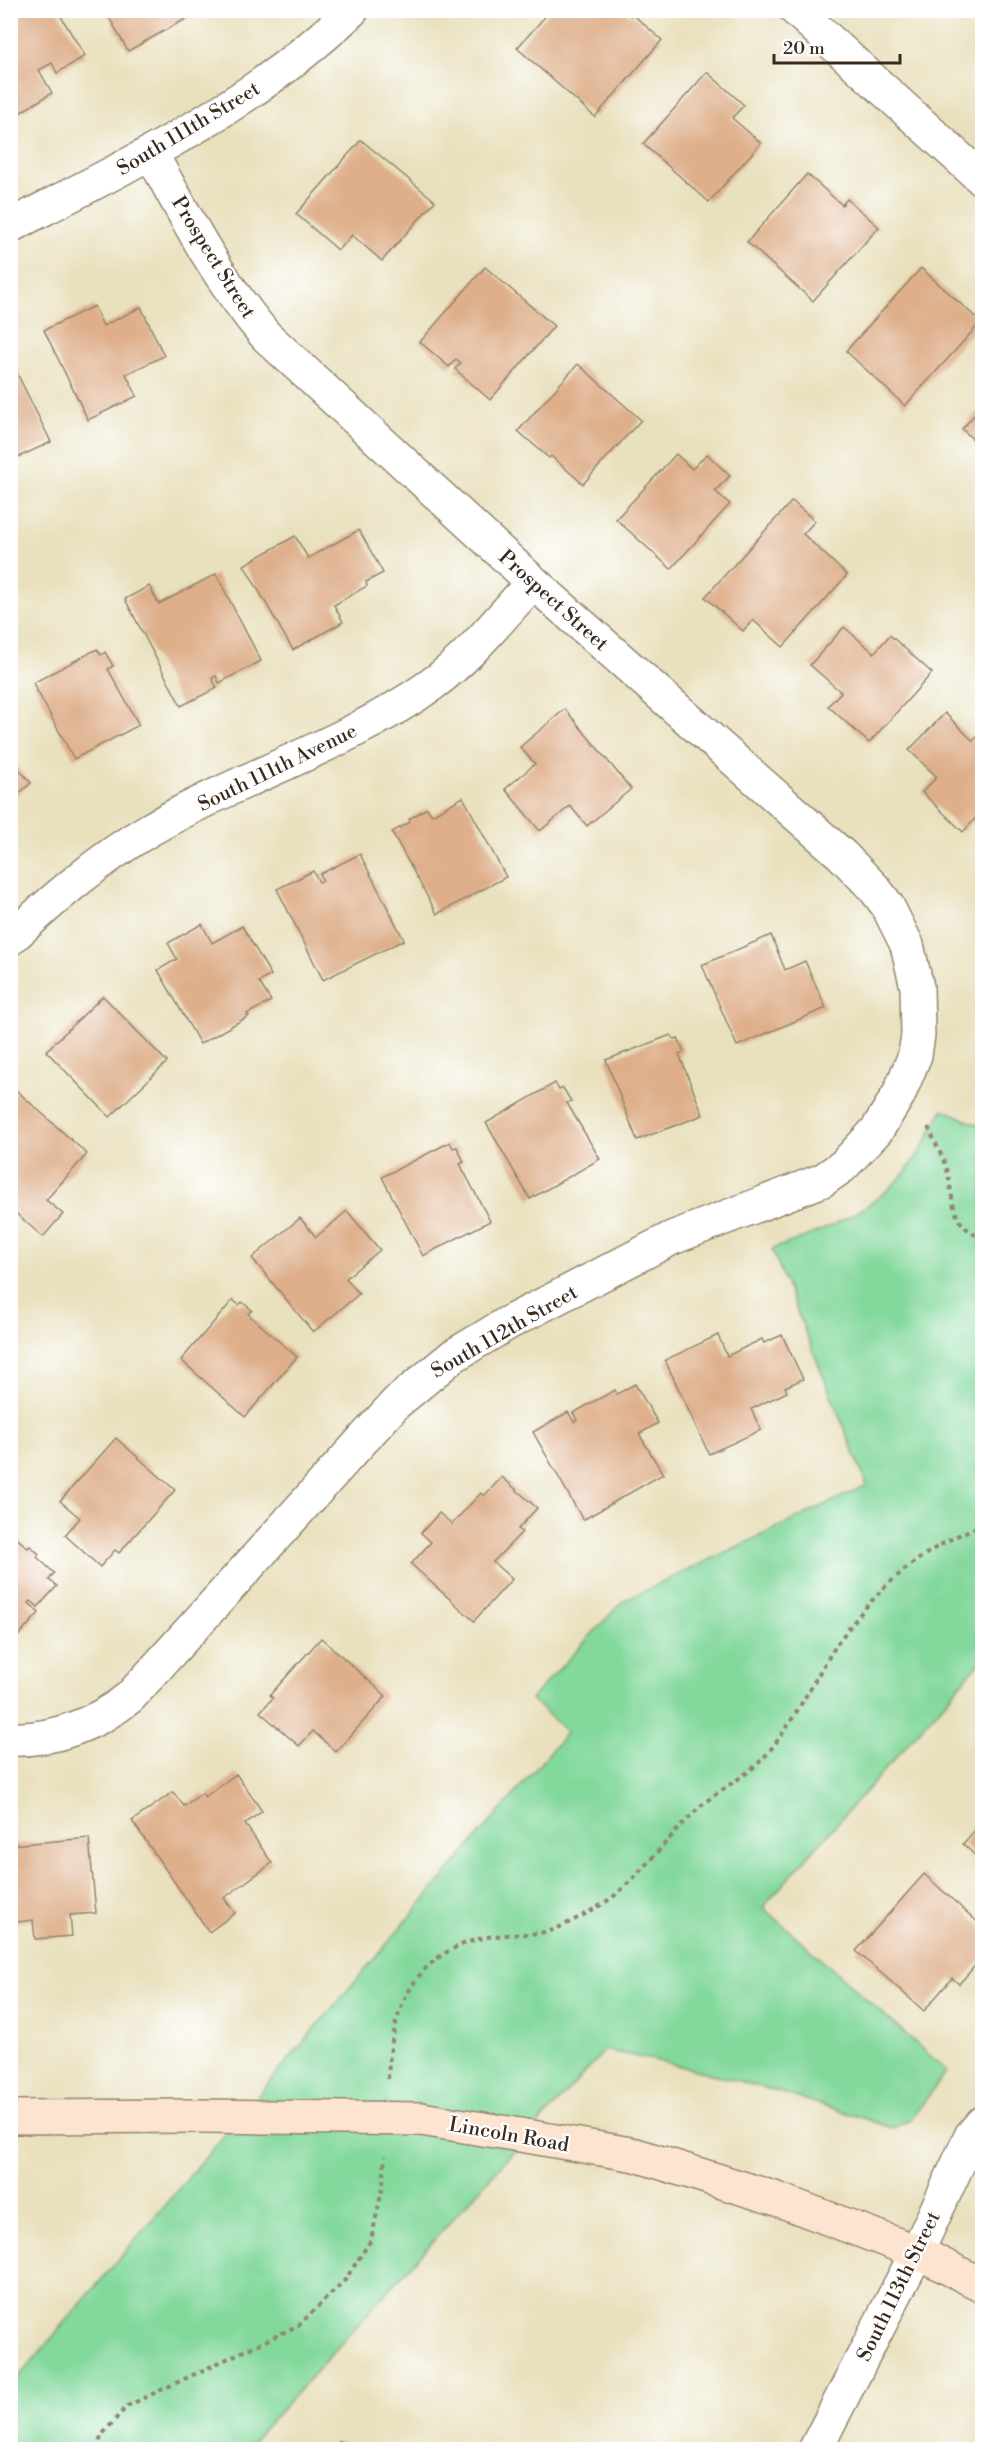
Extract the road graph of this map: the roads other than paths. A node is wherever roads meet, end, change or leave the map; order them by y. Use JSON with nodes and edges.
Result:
{"nodes":[{"id":1,"x":352,"y":10,"type":"edge"},
{"id":2,"x":796,"y":10,"type":"edge"},
{"id":3,"x":151,"y":153,"type":"junction"},
{"id":4,"x":982,"y":179,"type":"edge"},
{"id":5,"x":10,"y":226,"type":"edge"},
{"id":6,"x":533,"y":582,"type":"junction"},
{"id":7,"x":10,"y":939,"type":"edge"},
{"id":8,"x":915,"y":1055,"type":"joint"},
{"id":9,"x":10,"y":1738,"type":"edge"},
{"id":10,"x":10,"y":2117,"type":"edge"},
{"id":11,"x":982,"y":2123,"type":"edge"},
{"id":12,"x":917,"y":2252,"type":"junction"},
{"id":13,"x":982,"y":2285,"type":"edge"},
{"id":14,"x":815,"y":2450,"type":"edge"}],
"edges":[{"from":1,"to":3,"type":"street","name":"South 111th Street"},
{"from":2,"to":4,"type":"street"},
{"from":3,"to":5,"type":"street","name":"South 111th Street"},
{"from":3,"to":6,"type":"street","name":"Prospect Street"},
{"from":6,"to":7,"type":"street","name":"South 111th Avenue"},
{"from":6,"to":8,"type":"street","name":"Prospect Street"},
{"from":8,"to":9,"type":"street","name":"South 112th Street"},
{"from":10,"to":12,"type":"street","name":"Lincoln Road"},
{"from":11,"to":12,"type":"street","name":"South 113th Street"},
{"from":12,"to":13,"type":"street","name":"Lincoln Road"},
{"from":12,"to":14,"type":"street","name":"South 113th Street"}]}
